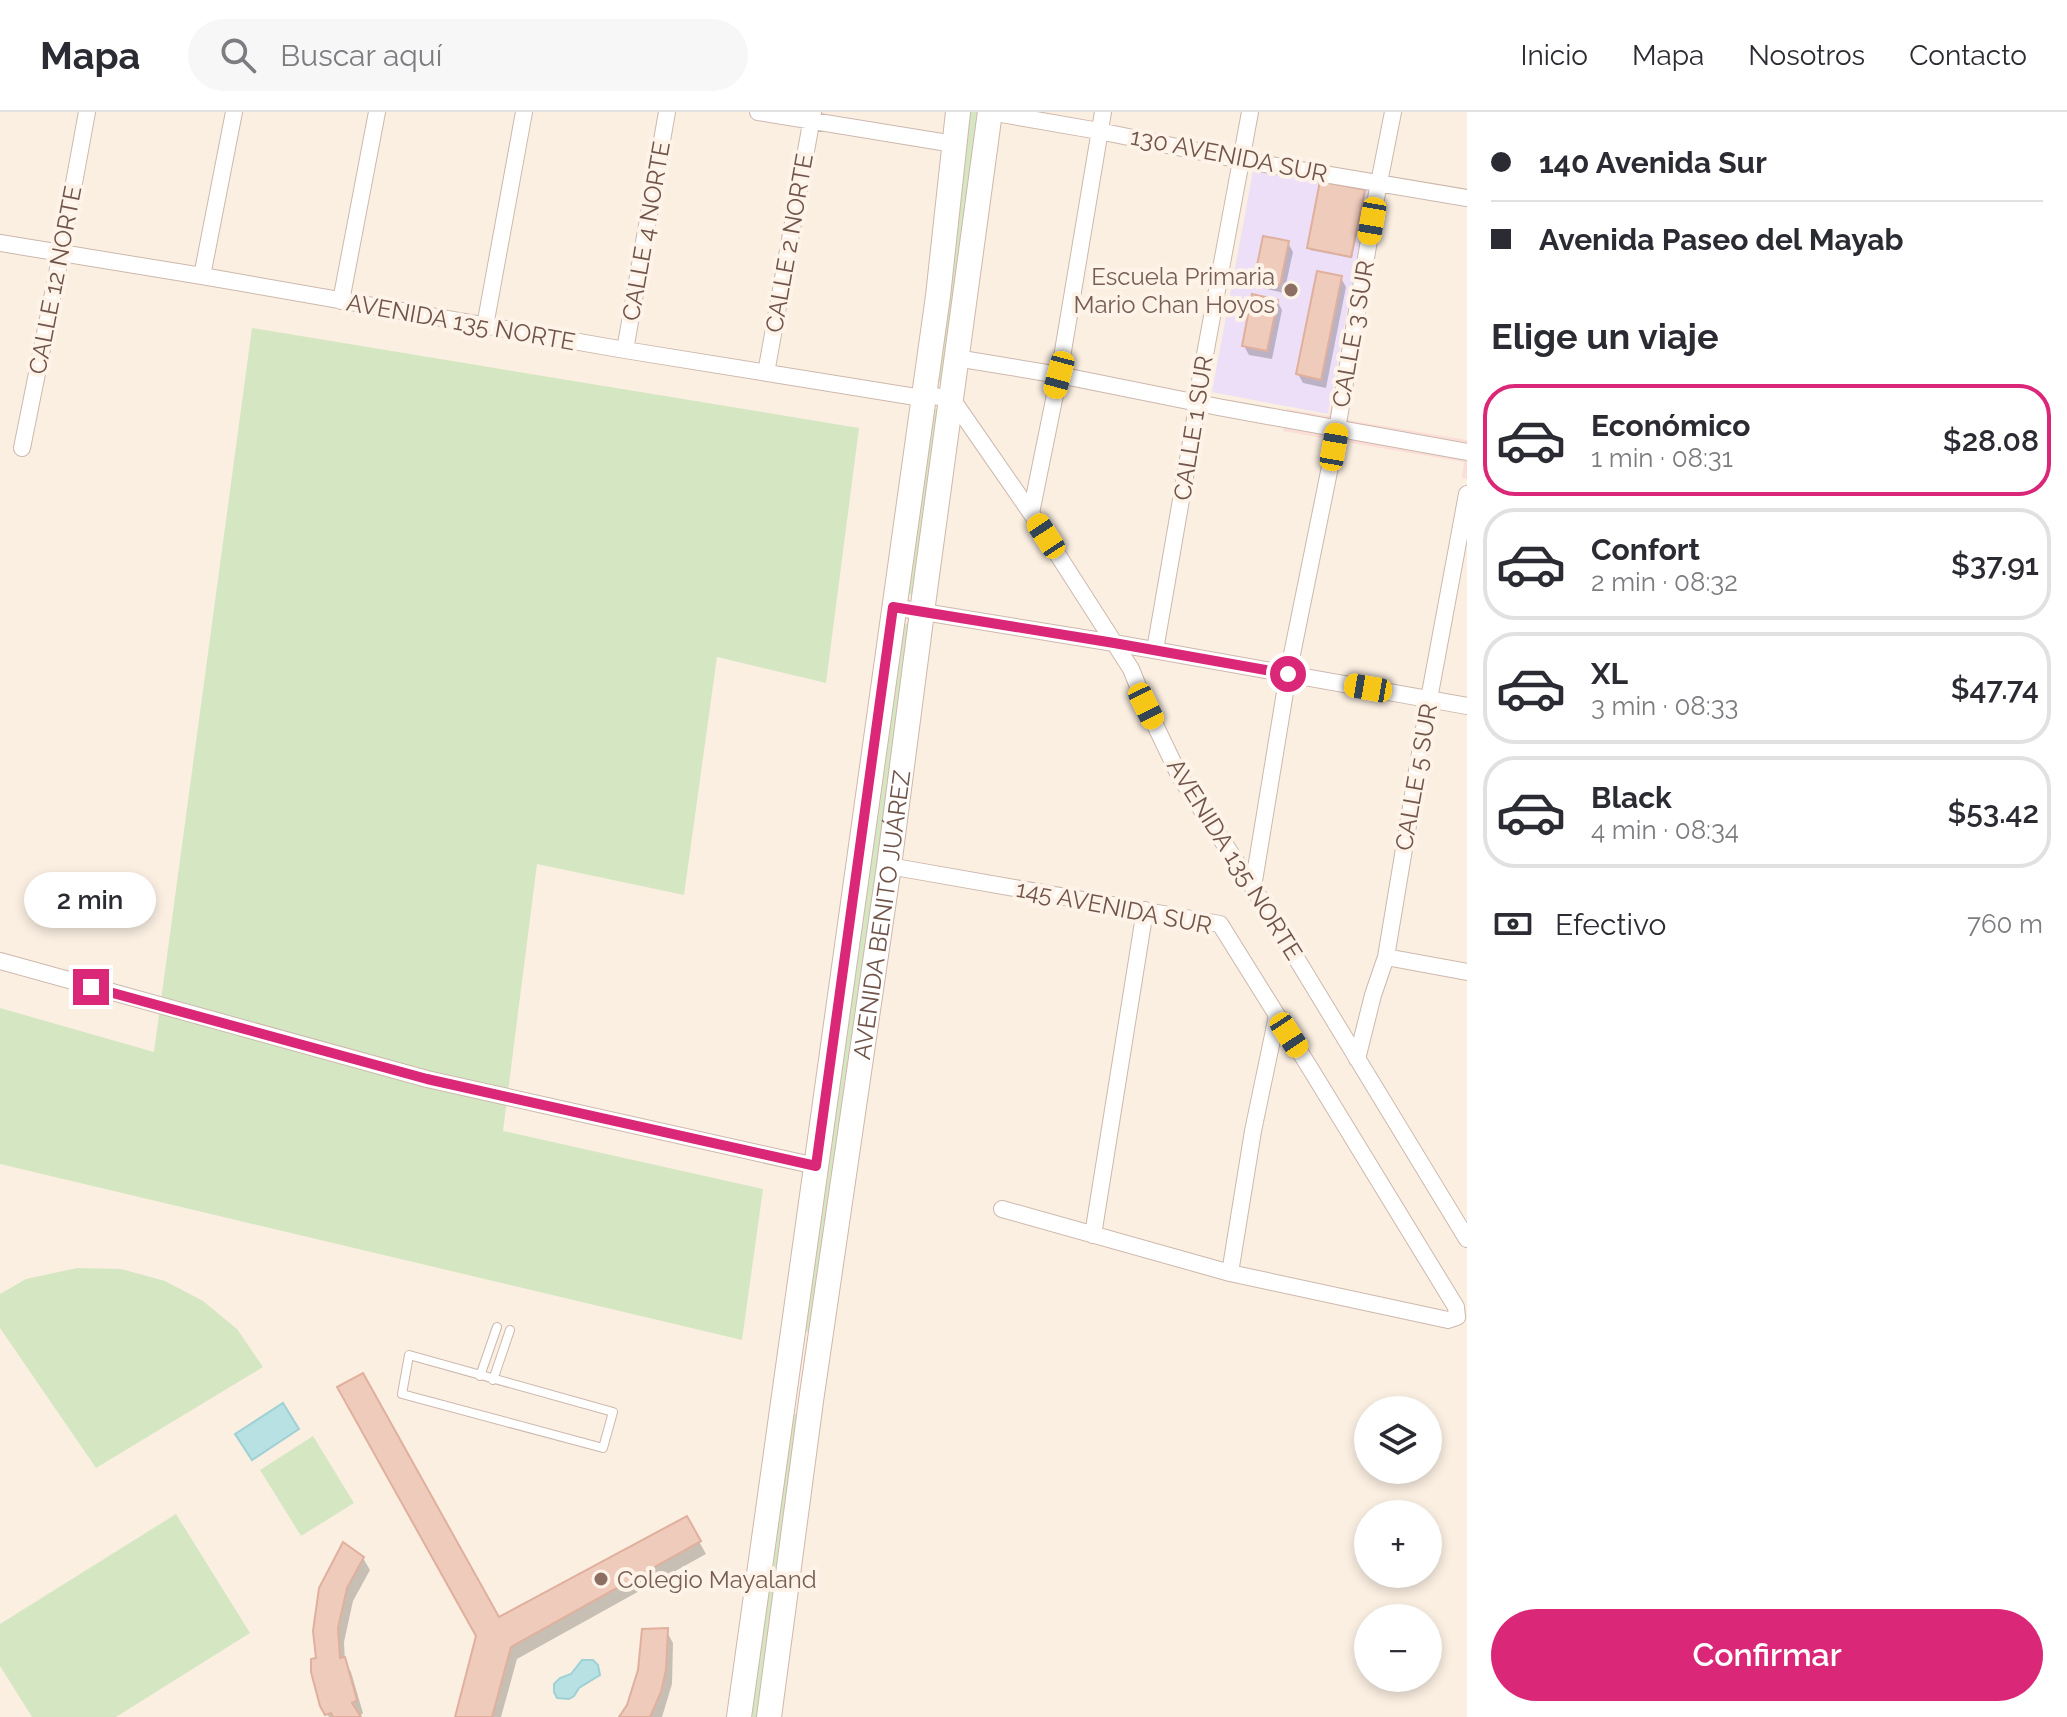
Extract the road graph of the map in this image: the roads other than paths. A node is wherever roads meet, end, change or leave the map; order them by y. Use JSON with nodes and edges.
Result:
{"nodes":[{"id":1,"x":87,"y":112,"type":"edge"},
{"id":2,"x":234,"y":112,"type":"edge"},
{"id":3,"x":377,"y":112,"type":"edge"},
{"id":4,"x":524,"y":112,"type":"edge"},
{"id":5,"x":667,"y":112,"type":"edge"},
{"id":6,"x":758,"y":112,"type":"edge"},
{"id":7,"x":958,"y":112,"type":"edge"},
{"id":8,"x":990,"y":112,"type":"edge"},
{"id":9,"x":1103,"y":112,"type":"edge"},
{"id":10,"x":1250,"y":112,"type":"edge"},
{"id":11,"x":1393,"y":112,"type":"edge"},
{"id":12,"x":812,"y":116,"type":"edge"},
{"id":13,"x":1099,"y":131,"type":"junction"},
{"id":14,"x":954,"y":144,"type":"junction"},
{"id":15,"x":1241,"y":160,"type":"junction"},
{"id":16,"x":1379,"y":182,"type":"junction"},
{"id":17,"x":1467,"y":198,"type":"edge"},
{"id":18,"x":0,"y":243,"type":"edge"},
{"id":19,"x":61,"y":254,"type":"junction"},
{"id":20,"x":202,"y":276,"type":"junction"},
{"id":21,"x":341,"y":301,"type":"junction"},
{"id":22,"x":485,"y":326,"type":"junction"},
{"id":23,"x":625,"y":350,"type":"junction"},
{"id":24,"x":956,"y":358,"type":"junction"},
{"id":25,"x":766,"y":373,"type":"junction"},
{"id":26,"x":1059,"y":375,"type":"junction"},
{"id":27,"x":922,"y":398,"type":"junction"},
{"id":28,"x":952,"y":399,"type":"junction"},
{"id":29,"x":1197,"y":403,"type":"junction"},
{"id":30,"x":1337,"y":428,"type":"junction"},
{"id":31,"x":22,"y":448,"type":"dead end"},
{"id":32,"x":1467,"y":452,"type":"edge"},
{"id":33,"x":1467,"y":494,"type":"edge"},
{"id":34,"x":1031,"y":513,"type":"junction"},
{"id":35,"x":893,"y":607,"type":"junction"},
{"id":36,"x":922,"y":612,"type":"junction"},
{"id":37,"x":1114,"y":643,"type":"junction"},
{"id":38,"x":1155,"y":650,"type":"junction"},
{"id":39,"x":1288,"y":674,"type":"junction"},
{"id":40,"x":1429,"y":699,"type":"junction"},
{"id":41,"x":1467,"y":706,"type":"edge"},
{"id":42,"x":889,"y":866,"type":"junction"},
{"id":43,"x":1253,"y":887,"type":"junction"},
{"id":44,"x":1145,"y":910,"type":"junction"},
{"id":45,"x":1386,"y":957,"type":"junction"},
{"id":46,"x":0,"y":961,"type":"edge"},
{"id":47,"x":1467,"y":972,"type":"edge"},
{"id":48,"x":1277,"y":1016,"type":"junction"},
{"id":49,"x":1357,"y":1059,"type":"junction"},
{"id":50,"x":816,"y":1166,"type":"junction"},
{"id":51,"x":1002,"y":1209,"type":"dead end"},
{"id":52,"x":1093,"y":1235,"type":"junction"},
{"id":53,"x":1467,"y":1239,"type":"edge"},
{"id":54,"x":1230,"y":1273,"type":"junction"},
{"id":55,"x":497,"y":1327,"type":"dead end"},
{"id":56,"x":510,"y":1330,"type":"dead end"},
{"id":57,"x":480,"y":1376,"type":"junction"},
{"id":58,"x":493,"y":1380,"type":"junction"},
{"id":59,"x":739,"y":1717,"type":"edge"},
{"id":60,"x":769,"y":1717,"type":"edge"}],
"edges":[{"from":1,"to":19,"type":"street","name":"CALLE 12 NORTE"},
{"from":2,"to":20,"type":"street"},
{"from":3,"to":21,"type":"street"},
{"from":4,"to":22,"type":"street"},
{"from":5,"to":23,"type":"street","name":"CALLE 4 NORTE"},
{"from":6,"to":12,"type":"street"},
{"from":7,"to":14,"type":"main road","name":"AVENIDA BENITO JUÁREZ"},
{"from":8,"to":13,"type":"street","name":"130 AVENIDA SUR"},
{"from":8,"to":24,"type":"main road","name":"AVENIDA BENITO JUÁREZ"},
{"from":9,"to":13,"type":"street"},
{"from":10,"to":15,"type":"street","name":"CALLE 1 SUR"},
{"from":11,"to":16,"type":"street","name":"CALLE 3 SUR"},
{"from":12,"to":14,"type":"street"},
{"from":12,"to":25,"type":"street","name":"CALLE 2 NORTE"},
{"from":13,"to":15,"type":"street","name":"130 AVENIDA SUR"},
{"from":13,"to":26,"type":"street"},
{"from":14,"to":27,"type":"main road","name":"AVENIDA BENITO JUÁREZ"},
{"from":15,"to":16,"type":"street","name":"130 AVENIDA SUR"},
{"from":15,"to":29,"type":"street","name":"CALLE 1 SUR"},
{"from":16,"to":17,"type":"street","name":"130 AVENIDA SUR"},
{"from":16,"to":30,"type":"street","name":"CALLE 3 SUR"},
{"from":18,"to":19,"type":"street","name":"AVENIDA 135 NORTE"},
{"from":19,"to":20,"type":"street","name":"AVENIDA 135 NORTE"},
{"from":19,"to":31,"type":"street","name":"CALLE 12 NORTE"},
{"from":20,"to":21,"type":"street","name":"AVENIDA 135 NORTE"},
{"from":21,"to":22,"type":"street","name":"AVENIDA 135 NORTE"},
{"from":22,"to":23,"type":"street","name":"AVENIDA 135 NORTE"},
{"from":23,"to":25,"type":"street","name":"AVENIDA 135 NORTE"},
{"from":24,"to":26,"type":"street"},
{"from":24,"to":28,"type":"main road","name":"AVENIDA BENITO JUÁREZ"},
{"from":25,"to":27,"type":"street","name":"AVENIDA 135 NORTE"},
{"from":26,"to":29,"type":"street"},
{"from":26,"to":34,"type":"street"},
{"from":27,"to":28,"type":"street","name":"AVENIDA 135 NORTE"},
{"from":27,"to":35,"type":"main road","name":"AVENIDA BENITO JUÁREZ"},
{"from":28,"to":34,"type":"street","name":"AVENIDA 135 NORTE"},
{"from":28,"to":36,"type":"main road","name":"AVENIDA BENITO JUÁREZ"},
{"from":29,"to":30,"type":"street"},
{"from":29,"to":38,"type":"street","name":"CALLE 1 SUR"},
{"from":30,"to":32,"type":"street"},
{"from":30,"to":39,"type":"street","name":"CALLE 3 SUR"},
{"from":33,"to":40,"type":"street","name":"CALLE 5 SUR"},
{"from":34,"to":37,"type":"street","name":"AVENIDA 135 NORTE"},
{"from":35,"to":36,"type":"street"},
{"from":35,"to":50,"type":"main road","name":"AVENIDA BENITO JUÁREZ"},
{"from":36,"to":37,"type":"street"},
{"from":36,"to":42,"type":"main road","name":"AVENIDA BENITO JUÁREZ"},
{"from":37,"to":38,"type":"street"},
{"from":37,"to":43,"type":"street","name":"AVENIDA 135 NORTE"},
{"from":38,"to":39,"type":"street"},
{"from":39,"to":40,"type":"street"},
{"from":39,"to":43,"type":"street","name":"CALLE 3 SUR"},
{"from":40,"to":41,"type":"street"},
{"from":40,"to":45,"type":"street","name":"CALLE 5 SUR"},
{"from":42,"to":44,"type":"street","name":"145 AVENIDA SUR"},
{"from":42,"to":60,"type":"main road","name":"AVENIDA BENITO JUÁREZ"},
{"from":43,"to":49,"type":"street","name":"AVENIDA 135 NORTE"},
{"from":44,"to":48,"type":"street","name":"145 AVENIDA SUR"},
{"from":44,"to":52,"type":"street"},
{"from":45,"to":47,"type":"street"},
{"from":45,"to":49,"type":"street","name":"CALLE 5 SUR"},
{"from":46,"to":50,"type":"street"},
{"from":48,"to":54,"type":"street"},
{"from":48,"to":54,"type":"street","name":"145 AVENIDA SUR"},
{"from":49,"to":53,"type":"street","name":"AVENIDA 135 NORTE"},
{"from":50,"to":59,"type":"main road","name":"AVENIDA BENITO JUÁREZ"},
{"from":51,"to":52,"type":"street"},
{"from":52,"to":54,"type":"street"},
{"from":55,"to":57,"type":"lane"},
{"from":56,"to":58,"type":"lane"},
{"from":57,"to":58,"type":"lane"},
{"from":57,"to":58,"type":"lane"}]}
